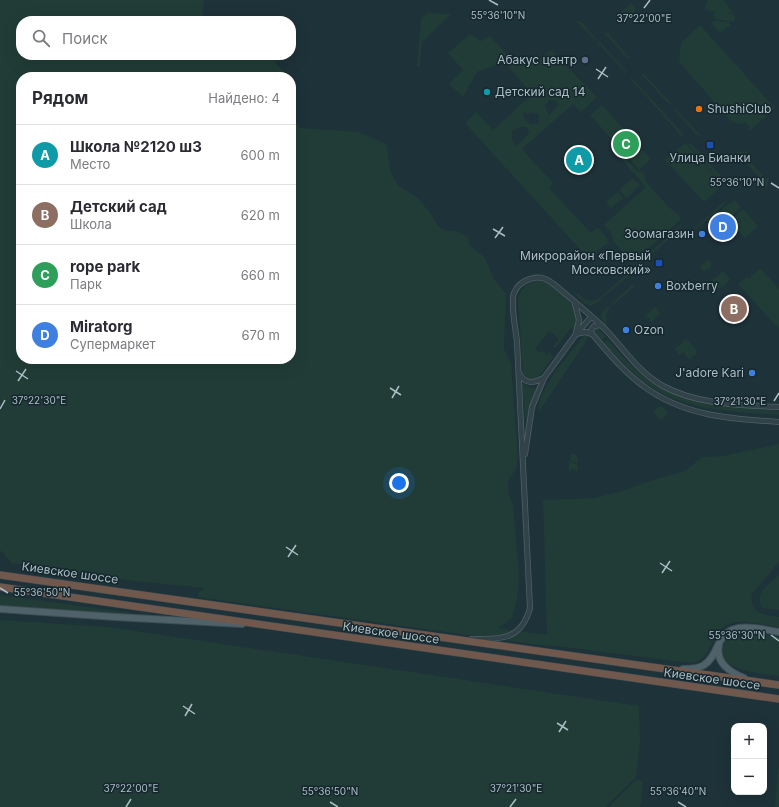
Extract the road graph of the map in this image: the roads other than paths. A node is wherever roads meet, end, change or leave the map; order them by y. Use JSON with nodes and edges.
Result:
{"nodes":[{"id":1,"x":574,"y":302,"type":"junction"},
{"id":2,"x":591,"y":317,"type":"junction"},
{"id":3,"x":601,"y":325,"type":"junction"},
{"id":4,"x":576,"y":334,"type":"junction"},
{"id":5,"x":592,"y":334,"type":"junction"},
{"id":6,"x":519,"y":372,"type":"junction"},
{"id":7,"x":544,"y":378,"type":"junction"},
{"id":8,"x":779,"y":407,"type":"edge"},
{"id":9,"x":779,"y":422,"type":"edge"},
{"id":10,"x":524,"y":462,"type":"junction"},
{"id":11,"x":0,"y":574,"type":"edge"},
{"id":12,"x":0,"y":588,"type":"edge"},
{"id":13,"x":0,"y":609,"type":"edge"},
{"id":14,"x":260,"y":624,"type":"junction"},
{"id":15,"x":779,"y":632,"type":"edge"},
{"id":16,"x":725,"y":635,"type":"junction"},
{"id":17,"x":453,"y":638,"type":"junction"},
{"id":18,"x":675,"y":670,"type":"junction"},
{"id":19,"x":751,"y":681,"type":"junction"},
{"id":20,"x":779,"y":685,"type":"edge"},
{"id":21,"x":779,"y":701,"type":"edge"}],
"edges":[{"from":1,"to":2,"type":"street"},
{"from":1,"to":4,"type":"street"},
{"from":1,"to":6,"type":"street"},
{"from":2,"to":3,"type":"street"},
{"from":2,"to":4,"type":"street"},
{"from":3,"to":5,"type":"street"},
{"from":3,"to":8,"type":"street"},
{"from":4,"to":5,"type":"street"},
{"from":4,"to":7,"type":"street"},
{"from":5,"to":9,"type":"street"},
{"from":6,"to":7,"type":"street"},
{"from":6,"to":10,"type":"street"},
{"from":7,"to":10,"type":"street"},
{"from":10,"to":17,"type":"street"},
{"from":11,"to":17,"type":"highway","name":"Киевское шоссе"},
{"from":12,"to":14,"type":"highway","name":"Киевское шоссе"},
{"from":13,"to":14,"type":"main road"},
{"from":14,"to":21,"type":"highway","name":"Киевское шоссе"},
{"from":15,"to":16,"type":"main road"},
{"from":16,"to":18,"type":"main road"},
{"from":16,"to":19,"type":"main road"},
{"from":17,"to":18,"type":"highway","name":"Киевское шоссе"},
{"from":18,"to":19,"type":"highway","name":"Киевское шоссе"},
{"from":19,"to":20,"type":"highway","name":"Киевское шоссе"}]}
